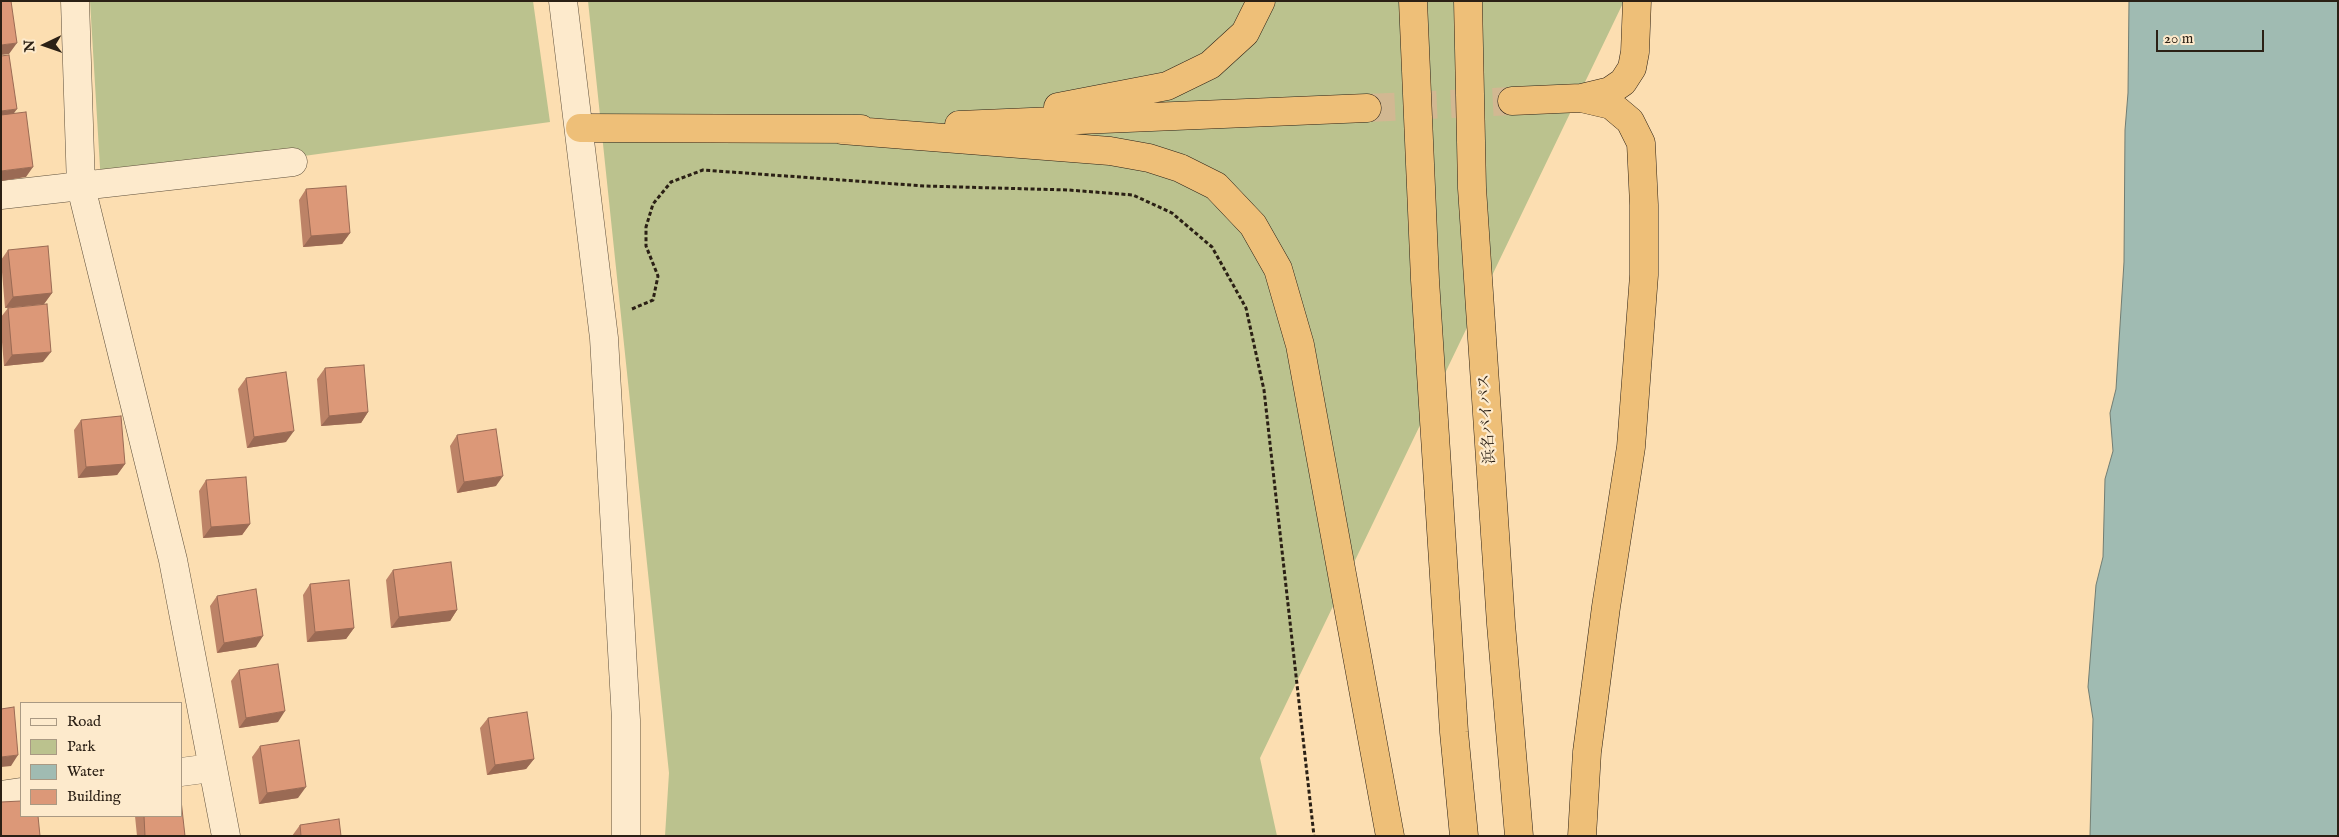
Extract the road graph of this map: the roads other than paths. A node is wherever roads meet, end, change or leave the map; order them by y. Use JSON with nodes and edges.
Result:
{"nodes":[{"id":1,"x":75,"y":1,"type":"edge"},
{"id":2,"x":563,"y":1,"type":"edge"},
{"id":3,"x":1261,"y":1,"type":"edge"},
{"id":4,"x":1413,"y":1,"type":"edge"},
{"id":5,"x":1468,"y":1,"type":"edge"},
{"id":6,"x":1637,"y":1,"type":"edge"},
{"id":7,"x":1581,"y":98,"type":"junction"},
{"id":8,"x":1512,"y":102,"type":"tunnel mouth"},
{"id":9,"x":1367,"y":108,"type":"tunnel mouth"},
{"id":10,"x":580,"y":128,"type":"junction"},
{"id":11,"x":842,"y":130,"type":"junction"},
{"id":12,"x":293,"y":162,"type":"dead end"},
{"id":13,"x":81,"y":187,"type":"junction"},
{"id":14,"x":1,"y":195,"type":"edge"},
{"id":15,"x":212,"y":768,"type":"junction"},
{"id":16,"x":182,"y":772,"type":"edge"},
{"id":17,"x":20,"y":792,"type":"edge"},
{"id":18,"x":1,"y":795,"type":"edge"},
{"id":19,"x":226,"y":836,"type":"edge"},
{"id":20,"x":626,"y":836,"type":"edge"},
{"id":21,"x":1390,"y":836,"type":"edge"},
{"id":22,"x":1464,"y":836,"type":"edge"},
{"id":23,"x":1519,"y":836,"type":"edge"},
{"id":24,"x":1582,"y":836,"type":"edge"}],
"edges":[{"from":1,"to":13,"type":"street"},
{"from":2,"to":10,"type":"street"},
{"from":3,"to":11,"type":"highway"},
{"from":4,"to":22,"type":"highway"},
{"from":5,"to":23,"type":"highway","name":"浜名バイパス"},
{"from":6,"to":7,"type":"highway"},
{"from":7,"to":8,"type":"highway"},
{"from":7,"to":24,"type":"highway"},
{"from":9,"to":11,"type":"highway"},
{"from":10,"to":11,"type":"highway"},
{"from":10,"to":20,"type":"street"},
{"from":11,"to":21,"type":"highway"},
{"from":12,"to":13,"type":"street"},
{"from":13,"to":14,"type":"street"},
{"from":13,"to":15,"type":"street"},
{"from":15,"to":16,"type":"street"},
{"from":15,"to":19,"type":"street"},
{"from":17,"to":18,"type":"street"}]}
